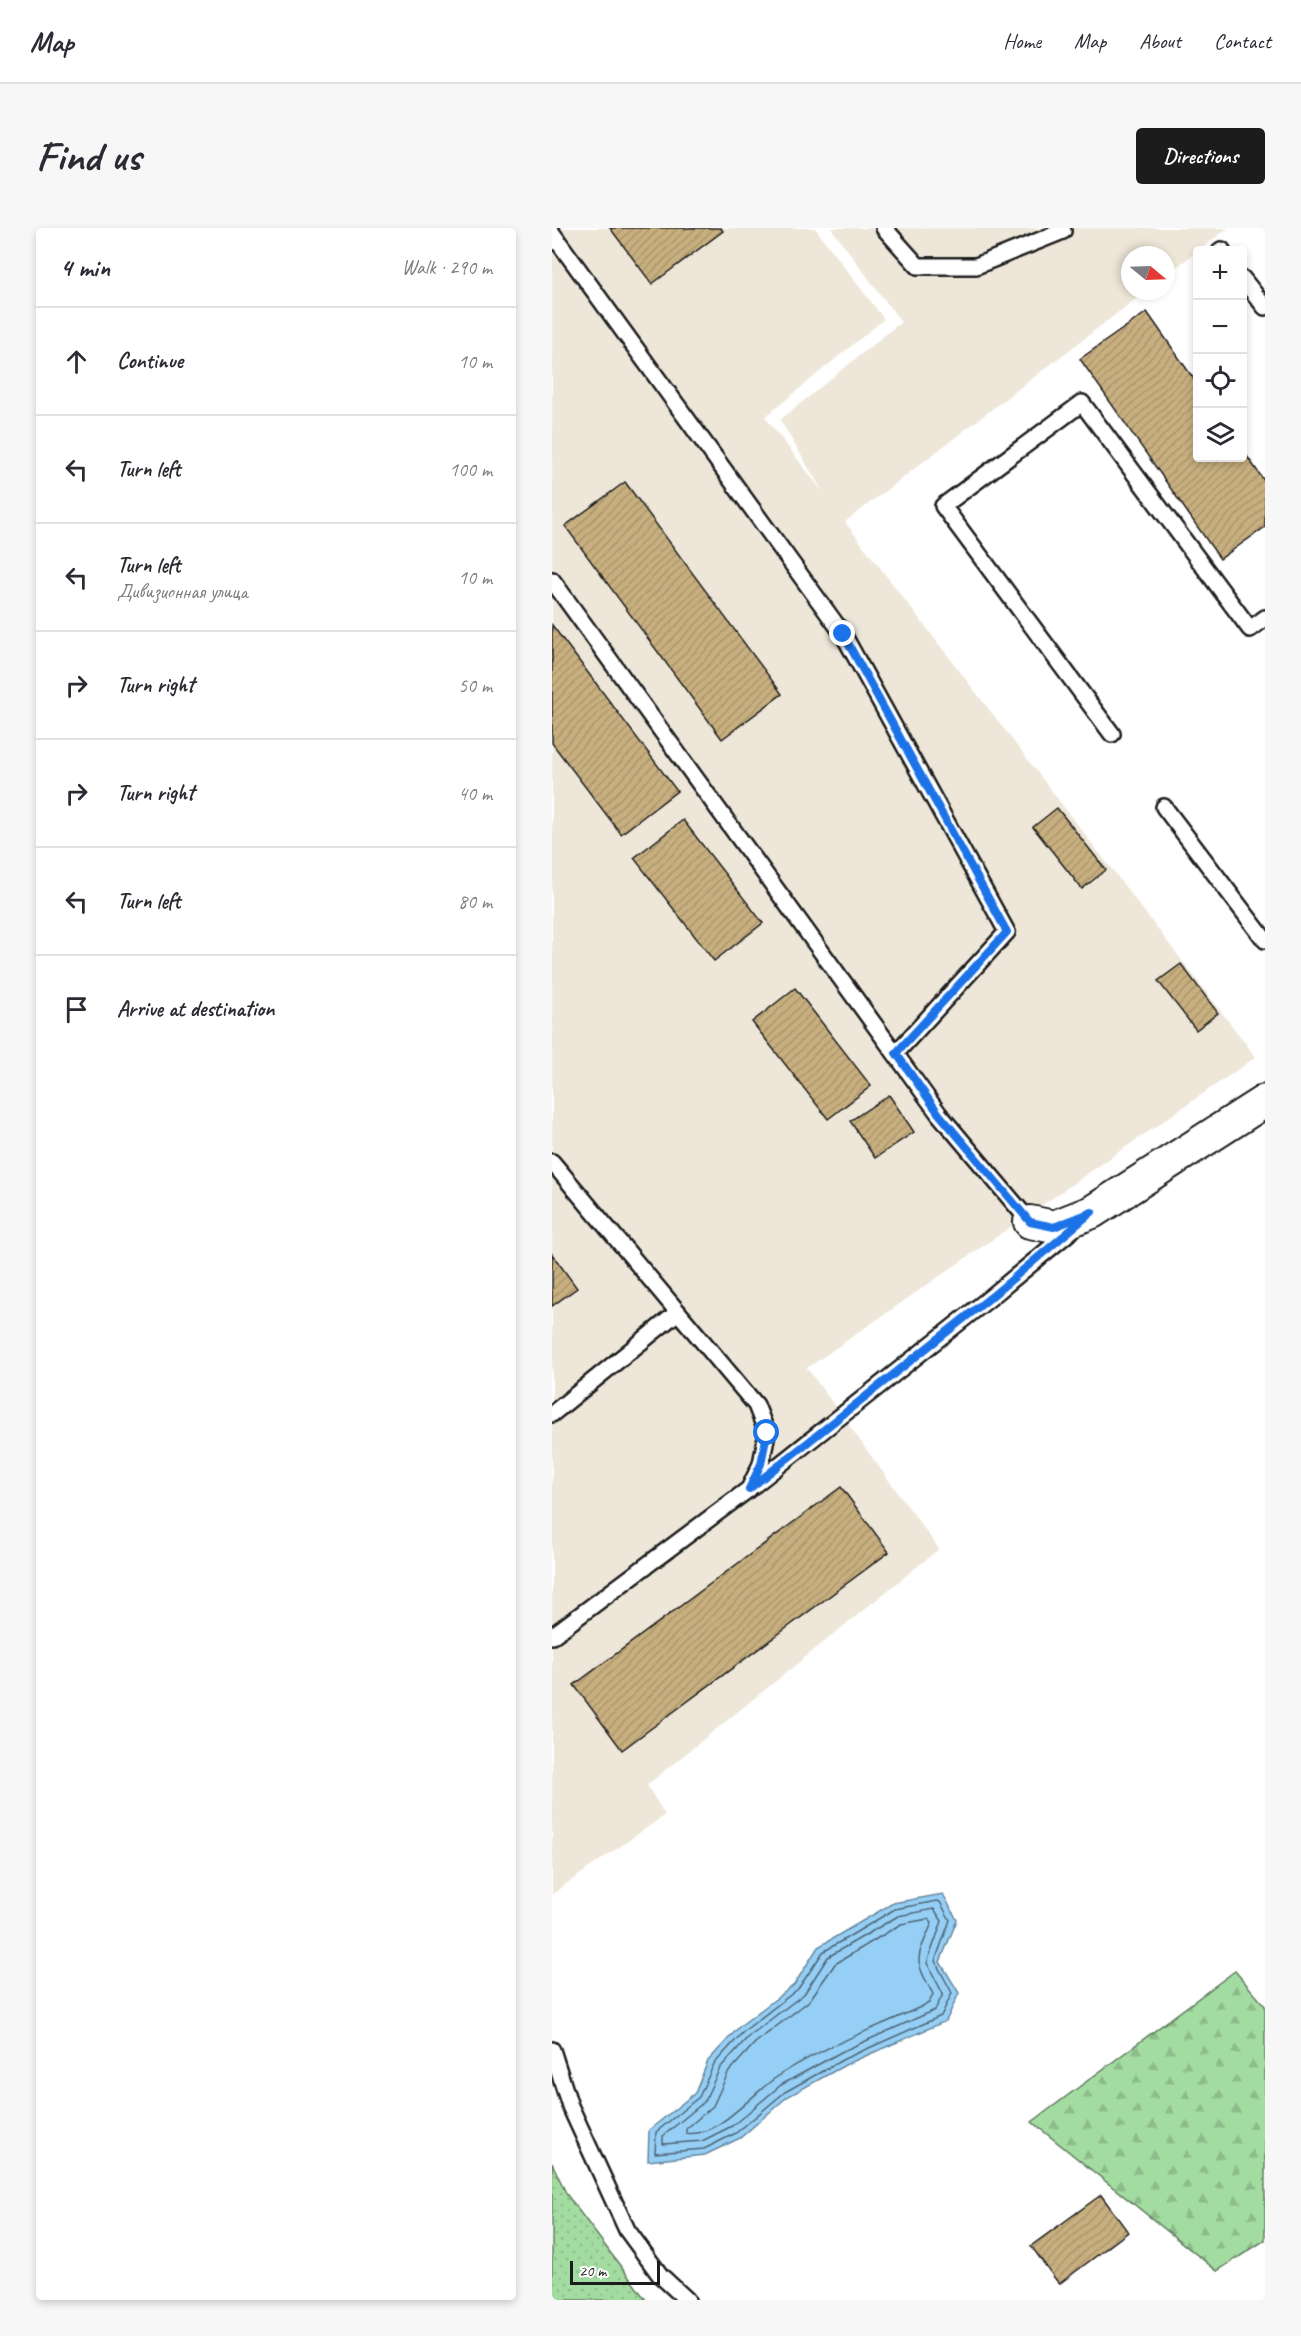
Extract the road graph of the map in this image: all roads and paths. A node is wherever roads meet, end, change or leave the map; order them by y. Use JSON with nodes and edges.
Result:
{"nodes":[{"id":1,"x":884,"y":228,"type":"edge"},
{"id":2,"x":1061,"y":228,"type":"edge"},
{"id":3,"x":552,"y":233,"type":"edge"},
{"id":4,"x":1247,"y":284,"type":"edge"},
{"id":5,"x":1265,"y":307,"type":"edge"},
{"id":6,"x":552,"y":580,"type":"edge"},
{"id":7,"x":1265,"y":618,"type":"edge"},
{"id":8,"x":1112,"y":734,"type":"dead end"},
{"id":9,"x":1164,"y":807,"type":"dead end"},
{"id":10,"x":1265,"y":940,"type":"edge"},
{"id":11,"x":896,"y":1053,"type":"junction"},
{"id":12,"x":1265,"y":1101,"type":"edge"},
{"id":13,"x":552,"y":1162,"type":"edge"},
{"id":14,"x":1092,"y":1212,"type":"junction"},
{"id":15,"x":1030,"y":1222,"type":"joint"},
{"id":16,"x":678,"y":1312,"type":"junction"},
{"id":17,"x":552,"y":1414,"type":"edge"},
{"id":18,"x":749,"y":1489,"type":"junction"},
{"id":19,"x":552,"y":1636,"type":"edge"},
{"id":20,"x":552,"y":2050,"type":"edge"},
{"id":21,"x":687,"y":2300,"type":"edge"}],
"edges":[{"from":1,"to":2,"type":"lane"},
{"from":3,"to":11,"type":"lane"},
{"from":4,"to":5,"type":"lane"},
{"from":6,"to":11,"type":"lane"},
{"from":7,"to":8,"type":"lane"},
{"from":9,"to":10,"type":"lane"},
{"from":11,"to":15,"type":"lane"},
{"from":12,"to":14,"type":"street"},
{"from":13,"to":16,"type":"lane"},
{"from":14,"to":15,"type":"street"},
{"from":14,"to":18,"type":"lane"},
{"from":16,"to":17,"type":"lane"},
{"from":16,"to":18,"type":"lane"},
{"from":18,"to":19,"type":"lane"},
{"from":20,"to":21,"type":"lane"}]}
